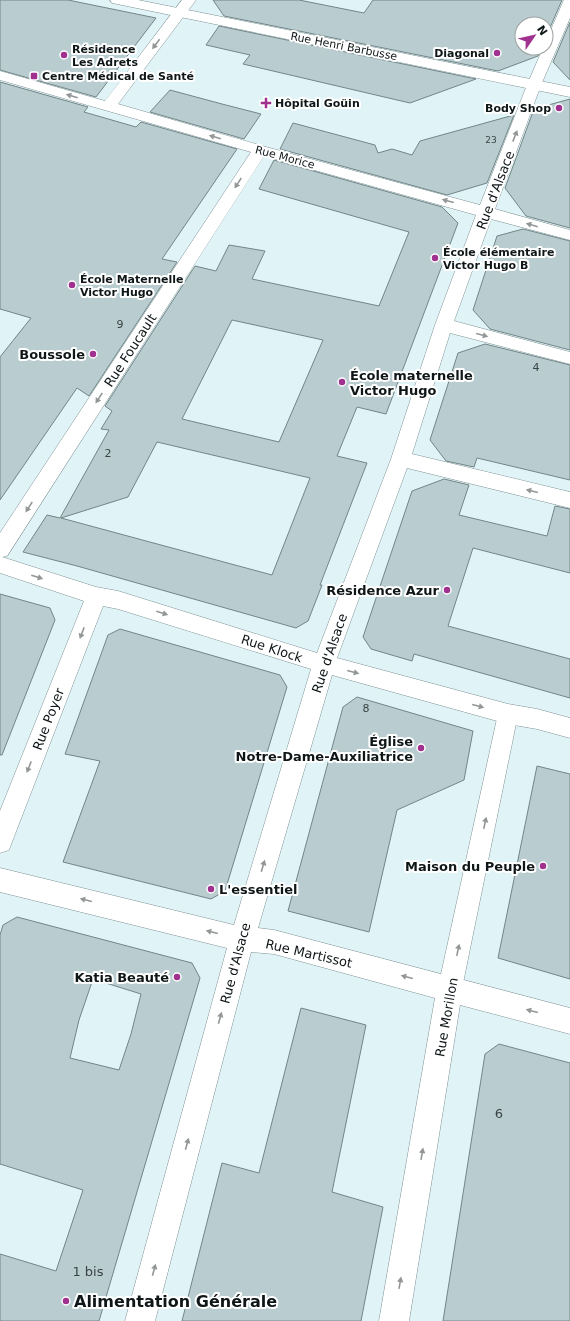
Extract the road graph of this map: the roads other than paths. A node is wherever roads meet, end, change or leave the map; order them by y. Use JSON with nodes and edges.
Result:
{"nodes":[{"id":1,"x":117,"y":0,"type":"edge"},
{"id":2,"x":189,"y":0,"type":"edge"},
{"id":3,"x":570,"y":2,"type":"edge"},
{"id":4,"x":179,"y":13,"type":"junction"},
{"id":5,"x":0,"y":76,"type":"edge"},
{"id":6,"x":534,"y":85,"type":"junction"},
{"id":7,"x":570,"y":92,"type":"edge"},
{"id":8,"x":109,"y":106,"type":"junction"},
{"id":9,"x":260,"y":150,"type":"junction"},
{"id":10,"x":486,"y":211,"type":"junction"},
{"id":11,"x":570,"y":235,"type":"edge"},
{"id":12,"x":444,"y":325,"type":"junction"},
{"id":13,"x":570,"y":358,"type":"edge"},
{"id":14,"x":401,"y":459,"type":"junction"},
{"id":15,"x":570,"y":500,"type":"edge"},
{"id":16,"x":0,"y":550,"type":"edge"},
{"id":17,"x":0,"y":565,"type":"edge"},
{"id":18,"x":96,"y":596,"type":"junction"},
{"id":19,"x":324,"y":664,"type":"junction"},
{"id":20,"x":508,"y":714,"type":"junction"},
{"id":21,"x":570,"y":728,"type":"edge"},
{"id":22,"x":0,"y":842,"type":"edge"},
{"id":23,"x":0,"y":880,"type":"edge"},
{"id":24,"x":242,"y":939,"type":"junction"},
{"id":25,"x":450,"y":988,"type":"junction"},
{"id":26,"x":570,"y":1021,"type":"edge"},
{"id":27,"x":140,"y":1321,"type":"edge"},
{"id":28,"x":394,"y":1321,"type":"edge"}],
"edges":[{"from":1,"to":4,"type":"street","name":"Rue Henri Barbusse"},
{"from":2,"to":4,"type":"street"},
{"from":3,"to":6,"type":"street","name":"Rue d'Alsace"},
{"from":4,"to":6,"type":"street","name":"Rue Henri Barbusse"},
{"from":4,"to":8,"type":"street","one_way":true},
{"from":8,"to":5,"type":"street","name":"Rue Morice","one_way":true},
{"from":6,"to":7,"type":"street","name":"Rue Henri Barbusse"},
{"from":10,"to":6,"type":"street","name":"Rue d'Alsace","one_way":true},
{"from":9,"to":8,"type":"street","name":"Rue Morice","one_way":true},
{"from":10,"to":9,"type":"street","name":"Rue Morice","one_way":true},
{"from":9,"to":16,"type":"street","name":"Rue Foucault","one_way":true},
{"from":11,"to":10,"type":"street","name":"Rue Morice","one_way":true},
{"from":10,"to":12,"type":"street","name":"Rue d'Alsace"},
{"from":12,"to":13,"type":"street","one_way":true},
{"from":12,"to":14,"type":"street","name":"Rue d'Alsace"},
{"from":15,"to":14,"type":"street","one_way":true},
{"from":14,"to":19,"type":"street","name":"Rue d'Alsace"},
{"from":17,"to":18,"type":"street","name":"Rue Klock","one_way":true},
{"from":18,"to":19,"type":"street","name":"Rue Klock","one_way":true},
{"from":18,"to":22,"type":"street","name":"Rue Poyer","one_way":true},
{"from":19,"to":20,"type":"street","name":"Rue Klock","one_way":true},
{"from":24,"to":19,"type":"street","name":"Rue d'Alsace","one_way":true},
{"from":20,"to":21,"type":"street","name":"Rue Klock"},
{"from":25,"to":20,"type":"street","name":"Rue Morillon","one_way":true},
{"from":24,"to":23,"type":"street","name":"Rue Martissot","one_way":true},
{"from":25,"to":24,"type":"street","name":"Rue Martissot","one_way":true},
{"from":27,"to":24,"type":"street","name":"Rue d'Alsace","one_way":true},
{"from":26,"to":25,"type":"street","name":"Rue Martissot","one_way":true},
{"from":28,"to":25,"type":"street","name":"Rue Morillon","one_way":true}]}
